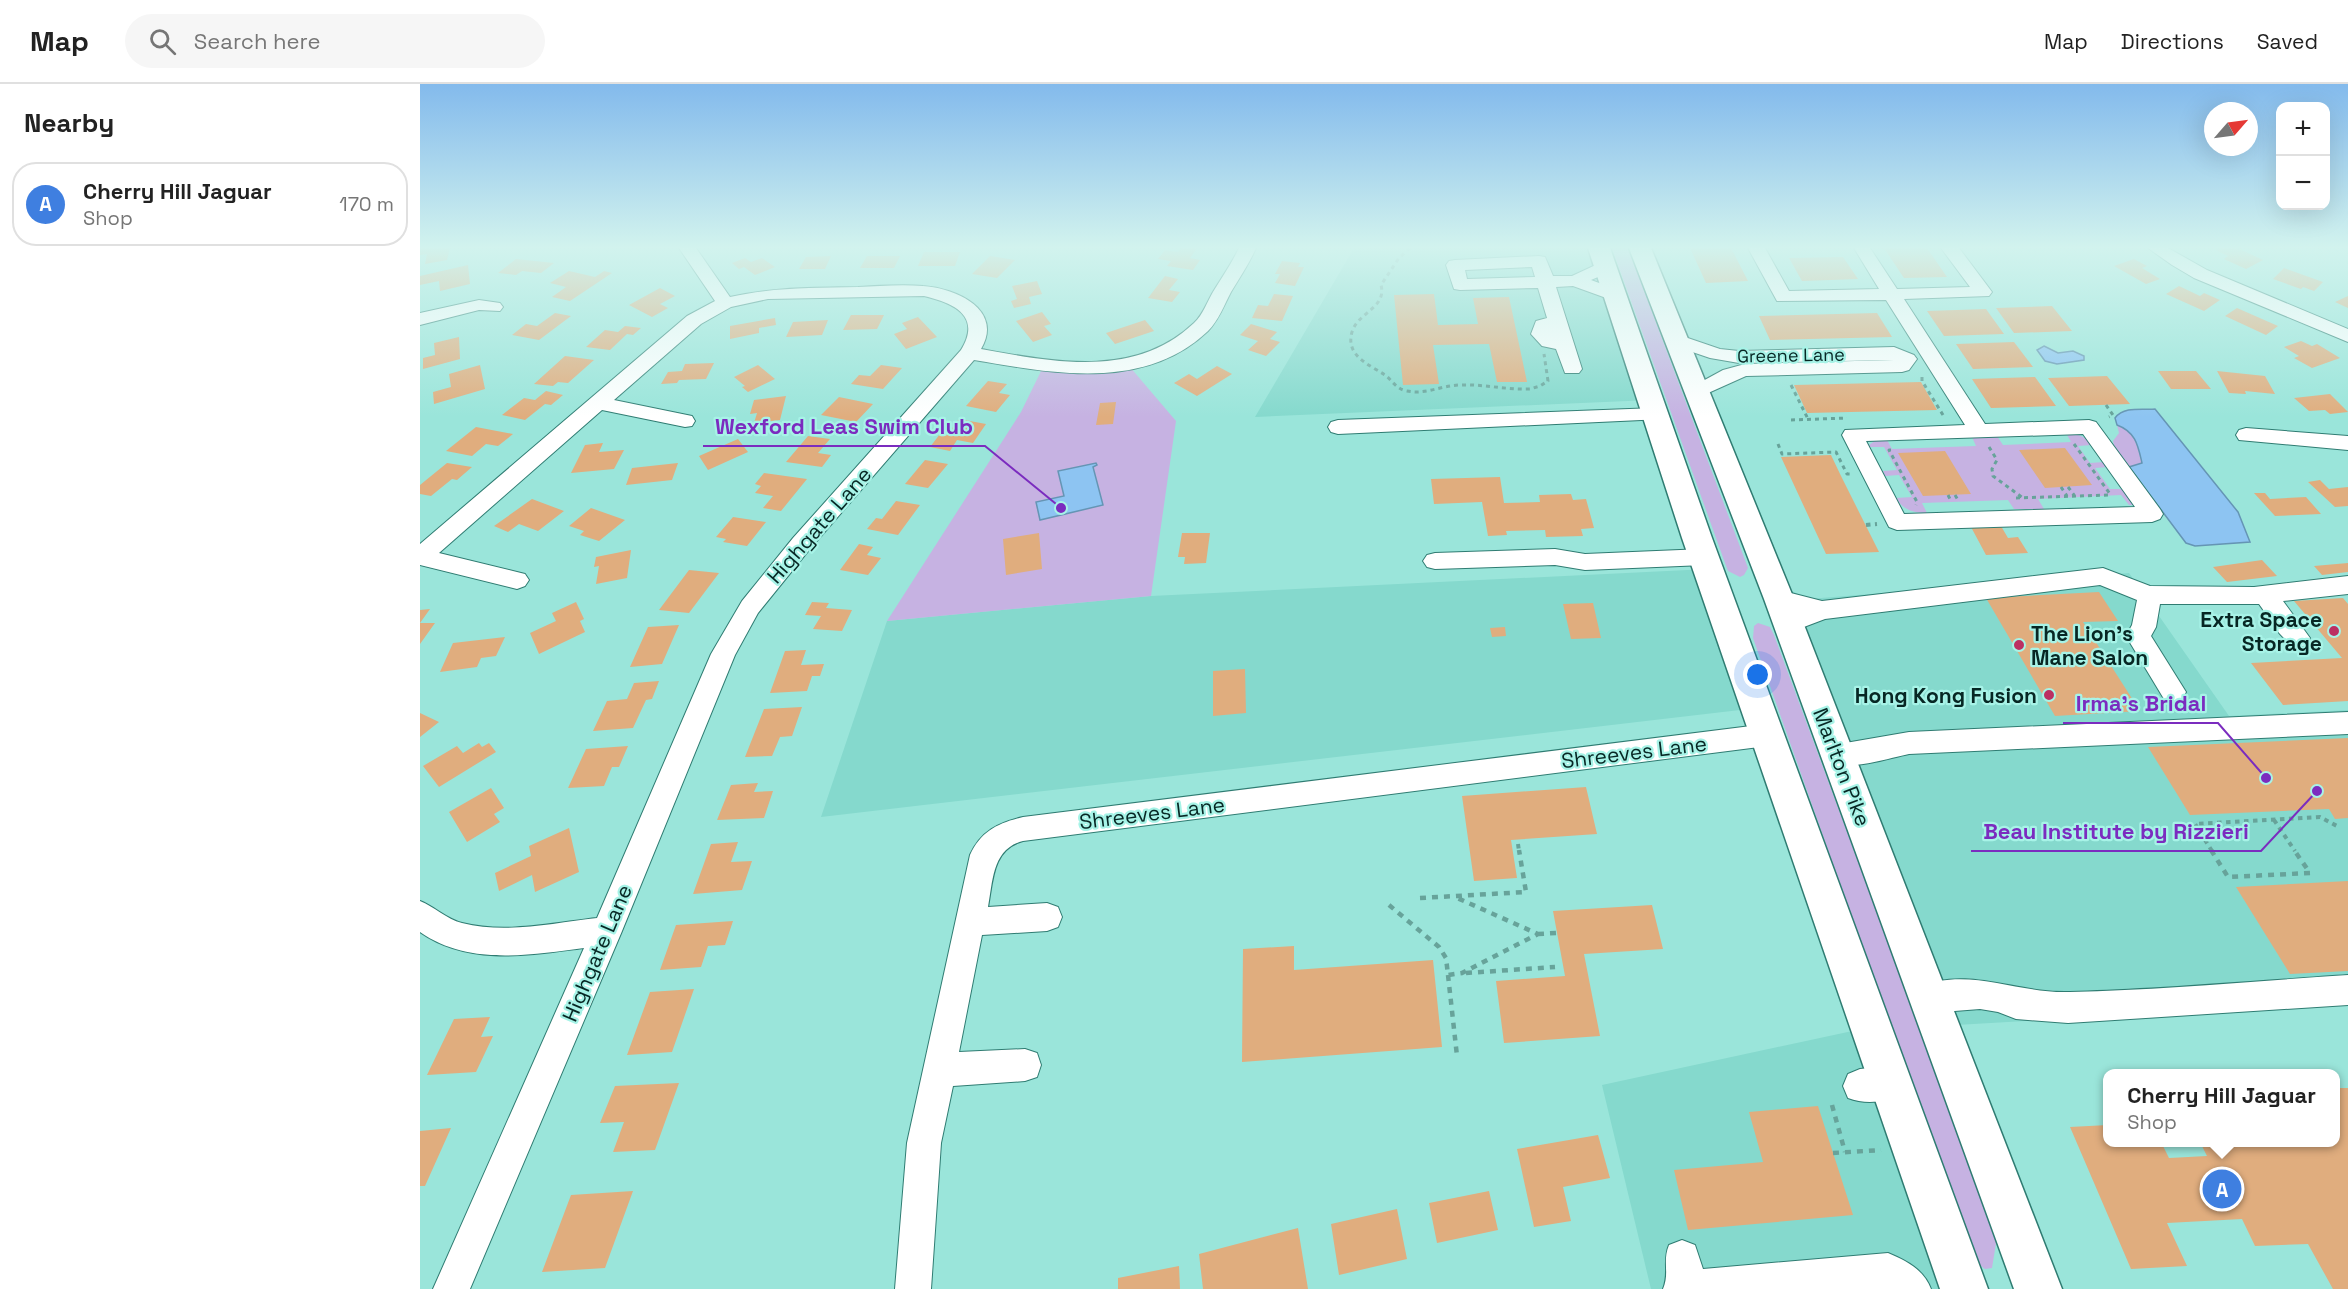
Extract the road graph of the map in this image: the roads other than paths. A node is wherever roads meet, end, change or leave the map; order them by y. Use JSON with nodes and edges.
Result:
{"nodes":[{"id":1,"x":723,"y":304,"type":"edge"},
{"id":2,"x":963,"y":304,"type":"edge"},
{"id":3,"x":1215,"y":304,"type":"edge"},
{"id":4,"x":1552,"y":304,"type":"edge"},
{"id":5,"x":1619,"y":304,"type":"edge"},
{"id":6,"x":1662,"y":304,"type":"edge"},
{"id":7,"x":1899,"y":304,"type":"edge"},
{"id":8,"x":2279,"y":304,"type":"edge"},
{"id":9,"x":494,"y":307,"type":"dead end"},
{"id":10,"x":420,"y":319,"type":"edge"},
{"id":11,"x":2348,"y":336,"type":"edge"},
{"id":12,"x":1676,"y":340,"type":"junction"},
{"id":13,"x":969,"y":353,"type":"junction"},
{"id":14,"x":1933,"y":358,"type":"junction"},
{"id":15,"x":1907,"y":359,"type":"junction"},
{"id":16,"x":1572,"y":369,"type":"dead end"},
{"id":17,"x":1697,"y":392,"type":"junction"},
{"id":18,"x":598,"y":403,"type":"junction"},
{"id":19,"x":1656,"y":414,"type":"junction"},
{"id":20,"x":685,"y":421,"type":"dead end"},
{"id":21,"x":1338,"y":427,"type":"dead end"},
{"id":22,"x":2246,"y":435,"type":"dead end"},
{"id":23,"x":1983,"y":441,"type":"junction"},
{"id":24,"x":2348,"y":443,"type":"edge"},
{"id":25,"x":420,"y":557,"type":"edge"},
{"id":26,"x":1704,"y":557,"type":"junction"},
{"id":27,"x":1435,"y":561,"type":"dead end"},
{"id":28,"x":517,"y":580,"type":"dead end"},
{"id":29,"x":2348,"y":586,"type":"edge"},
{"id":30,"x":2264,"y":594,"type":"junction"},
{"id":31,"x":2150,"y":595,"type":"junction"},
{"id":32,"x":1784,"y":611,"type":"junction"},
{"id":33,"x":2298,"y":638,"type":"dead end"},
{"id":34,"x":2173,"y":692,"type":"dead end"},
{"id":35,"x":2348,"y":723,"type":"edge"},
{"id":36,"x":1767,"y":735,"type":"junction"},
{"id":37,"x":1837,"y":754,"type":"junction"},
{"id":38,"x":420,"y":915,"type":"edge"},
{"id":39,"x":1047,"y":917,"type":"dead end"},
{"id":40,"x":970,"y":921,"type":"junction"},
{"id":41,"x":607,"y":931,"type":"junction"},
{"id":42,"x":2348,"y":990,"type":"edge"},
{"id":43,"x":1929,"y":998,"type":"junction"},
{"id":44,"x":1025,"y":1065,"type":"dead end"},
{"id":45,"x":939,"y":1070,"type":"junction"},
{"id":46,"x":1684,"y":1278,"type":"edge"},
{"id":47,"x":2031,"y":1288,"type":"edge"},
{"id":48,"x":451,"y":1289,"type":"edge"},
{"id":49,"x":913,"y":1289,"type":"edge"},
{"id":50,"x":1913,"y":1289,"type":"edge"},
{"id":51,"x":1964,"y":1289,"type":"edge"}],
"edges":[{"from":1,"to":18,"type":"street","name":"Highgate Lane"},
{"from":2,"to":13,"type":"street","name":"Highgate Lane"},
{"from":3,"to":13,"type":"street"},
{"from":4,"to":16,"type":"street"},
{"from":5,"to":19,"type":"highway"},
{"from":6,"to":12,"type":"highway","name":"Marlton Pike"},
{"from":7,"to":14,"type":"street"},
{"from":8,"to":11,"type":"street"},
{"from":9,"to":10,"type":"street"},
{"from":12,"to":15,"type":"street","name":"Greene Lane"},
{"from":12,"to":17,"type":"highway","name":"Marlton Pike"},
{"from":13,"to":41,"type":"street","name":"Highgate Lane"},
{"from":14,"to":15,"type":"street","name":"Greene Lane"},
{"from":14,"to":23,"type":"street"},
{"from":15,"to":17,"type":"street","name":"Greene Lane"},
{"from":17,"to":32,"type":"highway","name":"Marlton Pike"},
{"from":18,"to":20,"type":"street"},
{"from":18,"to":25,"type":"street","name":"Highgate Lane"},
{"from":19,"to":21,"type":"street"},
{"from":19,"to":26,"type":"highway"},
{"from":22,"to":24,"type":"street"},
{"from":23,"to":23,"type":"street"},
{"from":25,"to":28,"type":"street"},
{"from":26,"to":27,"type":"street"},
{"from":26,"to":36,"type":"highway"},
{"from":29,"to":30,"type":"street"},
{"from":30,"to":31,"type":"street"},
{"from":30,"to":33,"type":"street"},
{"from":31,"to":32,"type":"street"},
{"from":31,"to":34,"type":"street"},
{"from":32,"to":37,"type":"highway","name":"Marlton Pike"},
{"from":35,"to":37,"type":"street"},
{"from":36,"to":40,"type":"street","name":"Shreeves Lane"},
{"from":36,"to":51,"type":"highway"},
{"from":37,"to":43,"type":"highway","name":"Marlton Pike"},
{"from":38,"to":41,"type":"street"},
{"from":39,"to":40,"type":"street"},
{"from":40,"to":45,"type":"street","name":"Shreeves Lane"},
{"from":41,"to":48,"type":"street","name":"Highgate Lane"},
{"from":42,"to":43,"type":"street"},
{"from":43,"to":47,"type":"highway","name":"Marlton Pike"},
{"from":44,"to":45,"type":"street"},
{"from":45,"to":49,"type":"street","name":"Shreeves Lane"},
{"from":46,"to":50,"type":"street"}]}
